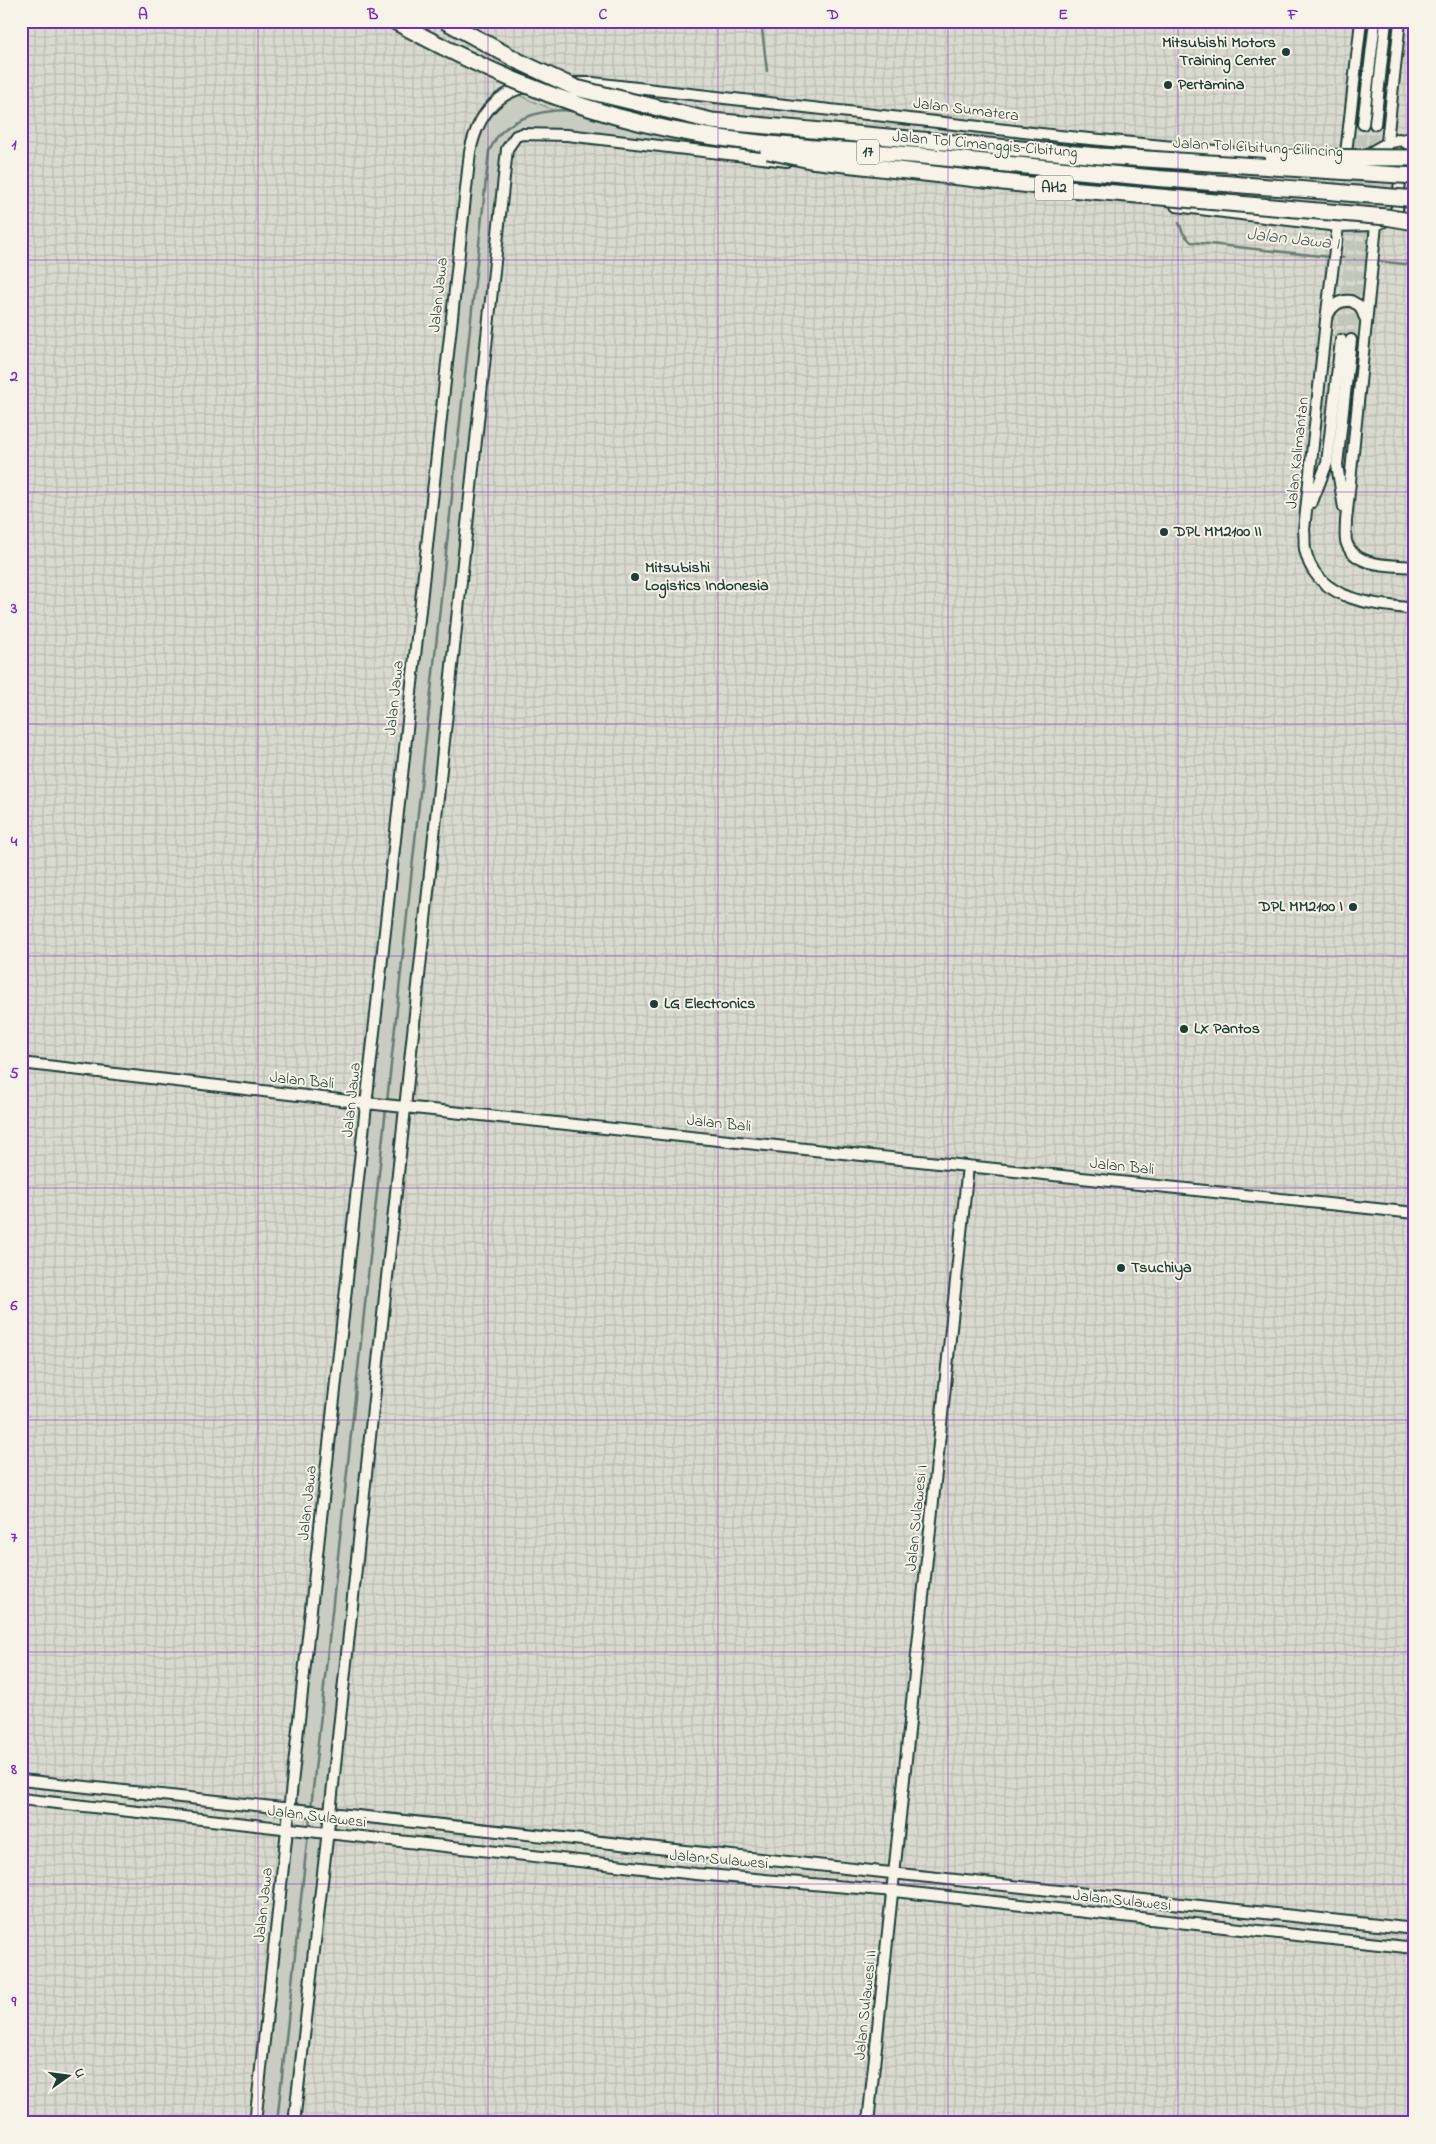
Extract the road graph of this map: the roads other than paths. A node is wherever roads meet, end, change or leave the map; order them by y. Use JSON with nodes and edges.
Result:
{"nodes":[{"id":1,"x":394,"y":21,"type":"edge"},
{"id":2,"x":445,"y":21,"type":"edge"},
{"id":3,"x":1361,"y":21,"type":"edge"},
{"id":4,"x":1374,"y":21,"type":"edge"},
{"id":5,"x":1386,"y":21,"type":"edge"},
{"id":6,"x":1400,"y":21,"type":"edge"},
{"id":7,"x":506,"y":94,"type":"joint"},
{"id":8,"x":1363,"y":124,"type":"tunnel mouth"},
{"id":9,"x":1375,"y":124,"type":"tunnel mouth"},
{"id":10,"x":697,"y":134,"type":"junction"},
{"id":11,"x":1415,"y":137,"type":"edge"},
{"id":12,"x":1399,"y":139,"type":"junction"},
{"id":13,"x":1387,"y":143,"type":"junction"},
{"id":14,"x":1415,"y":148,"type":"edge"},
{"id":15,"x":1099,"y":156,"type":"junction"},
{"id":16,"x":1415,"y":158,"type":"edge"},
{"id":17,"x":1345,"y":165,"type":"junction"},
{"id":18,"x":1384,"y":169,"type":"junction"},
{"id":19,"x":1415,"y":176,"type":"edge"},
{"id":20,"x":1415,"y":200,"type":"edge"},
{"id":21,"x":1384,"y":220,"type":"junction"},
{"id":22,"x":1415,"y":220,"type":"edge"},
{"id":23,"x":1338,"y":226,"type":"junction"},
{"id":24,"x":1326,"y":320,"type":"junction"},
{"id":25,"x":1367,"y":326,"type":"junction"},
{"id":26,"x":1306,"y":517,"type":"junction"},
{"id":27,"x":1346,"y":521,"type":"junction"},
{"id":28,"x":1415,"y":567,"type":"edge"},
{"id":29,"x":1415,"y":609,"type":"edge"},
{"id":30,"x":21,"y":1063,"type":"edge"},
{"id":31,"x":371,"y":1103,"type":"junction"},
{"id":32,"x":401,"y":1106,"type":"junction"},
{"id":33,"x":968,"y":1166,"type":"junction"},
{"id":34,"x":1415,"y":1213,"type":"edge"},
{"id":35,"x":21,"y":1780,"type":"edge"},
{"id":36,"x":21,"y":1799,"type":"edge"},
{"id":37,"x":294,"y":1809,"type":"junction"},
{"id":38,"x":326,"y":1812,"type":"junction"},
{"id":39,"x":292,"y":1829,"type":"junction"},
{"id":40,"x":324,"y":1832,"type":"junction"},
{"id":41,"x":895,"y":1873,"type":"junction"},
{"id":42,"x":894,"y":1891,"type":"junction"},
{"id":43,"x":1415,"y":1929,"type":"edge"},
{"id":44,"x":1415,"y":1948,"type":"edge"},
{"id":45,"x":255,"y":2123,"type":"edge"},
{"id":46,"x":294,"y":2123,"type":"edge"},
{"id":47,"x":868,"y":2123,"type":"edge"}],
"edges":[{"from":1,"to":10,"type":"highway","name":"Jalan Tol Cimanggis–Cibitung","number":"17","bridge":true},
{"from":2,"to":15,"type":"highway","name":"Jalan Tol Cimanggis–Cibitung","number":"17","bridge":true},
{"from":3,"to":17,"type":"street"},
{"from":4,"to":8,"type":"street"},
{"from":5,"to":9,"type":"street"},
{"from":6,"to":13,"type":"street"},
{"from":7,"to":17,"type":"street","name":"Jalan Sumatera"},
{"from":7,"to":31,"type":"street","name":"Jalan Jawa"},
{"from":10,"to":20,"type":"highway","name":"Jalan Tol Cimanggis–Cibitung","number":"17","bridge":true},
{"from":10,"to":21,"type":"highway","number":"AH2","bridge":true},
{"from":11,"to":12,"type":"street"},
{"from":12,"to":13,"type":"street"},
{"from":12,"to":14,"type":"street"},
{"from":13,"to":17,"type":"street"},
{"from":13,"to":18,"type":"street"},
{"from":15,"to":16,"type":"highway","bridge":true},
{"from":15,"to":19,"type":"highway","name":"Jalan Tol Cibitung–Cilincing","number":"17","bridge":true},
{"from":17,"to":18,"type":"street","name":"Jalan Sumatera"},
{"from":18,"to":21,"type":"street","name":"Jalan Sumatera"},
{"from":21,"to":22,"type":"highway","number":"AH2","bridge":true},
{"from":21,"to":23,"type":"street"},
{"from":21,"to":25,"type":"street"},
{"from":23,"to":24,"type":"street","name":"Jalan Kalimantan"},
{"from":23,"to":32,"type":"street"},
{"from":24,"to":25,"type":"street"},
{"from":24,"to":26,"type":"street","name":"Jalan Kalimantan"},
{"from":25,"to":27,"type":"street"},
{"from":26,"to":27,"type":"street"},
{"from":26,"to":29,"type":"street","name":"Jalan Kalimantan"},
{"from":27,"to":28,"type":"street"},
{"from":30,"to":31,"type":"street","name":"Jalan Bali"},
{"from":31,"to":32,"type":"street","name":"Jalan Bali"},
{"from":31,"to":37,"type":"street","name":"Jalan Jawa"},
{"from":32,"to":33,"type":"street","name":"Jalan Bali"},
{"from":32,"to":38,"type":"street"},
{"from":33,"to":34,"type":"street","name":"Jalan Bali"},
{"from":33,"to":41,"type":"street","name":"Jalan Sulawesi I"},
{"from":35,"to":37,"type":"street","name":"Jalan Sulawesi"},
{"from":36,"to":39,"type":"street","name":"Jalan Sulawesi"},
{"from":37,"to":38,"type":"street","name":"Jalan Sulawesi"},
{"from":37,"to":39,"type":"street","name":"Jalan Jawa"},
{"from":38,"to":40,"type":"street"},
{"from":38,"to":41,"type":"street","name":"Jalan Sulawesi"},
{"from":39,"to":40,"type":"street","name":"Jalan Sulawesi"},
{"from":39,"to":45,"type":"street","name":"Jalan Jawa"},
{"from":40,"to":42,"type":"street","name":"Jalan Sulawesi"},
{"from":40,"to":46,"type":"street"},
{"from":41,"to":42,"type":"street","name":"Jalan Sulawesi I"},
{"from":41,"to":43,"type":"street","name":"Jalan Sulawesi"},
{"from":42,"to":44,"type":"street","name":"Jalan Sulawesi"},
{"from":42,"to":47,"type":"street","name":"Jalan Sulawesi II"}]}
